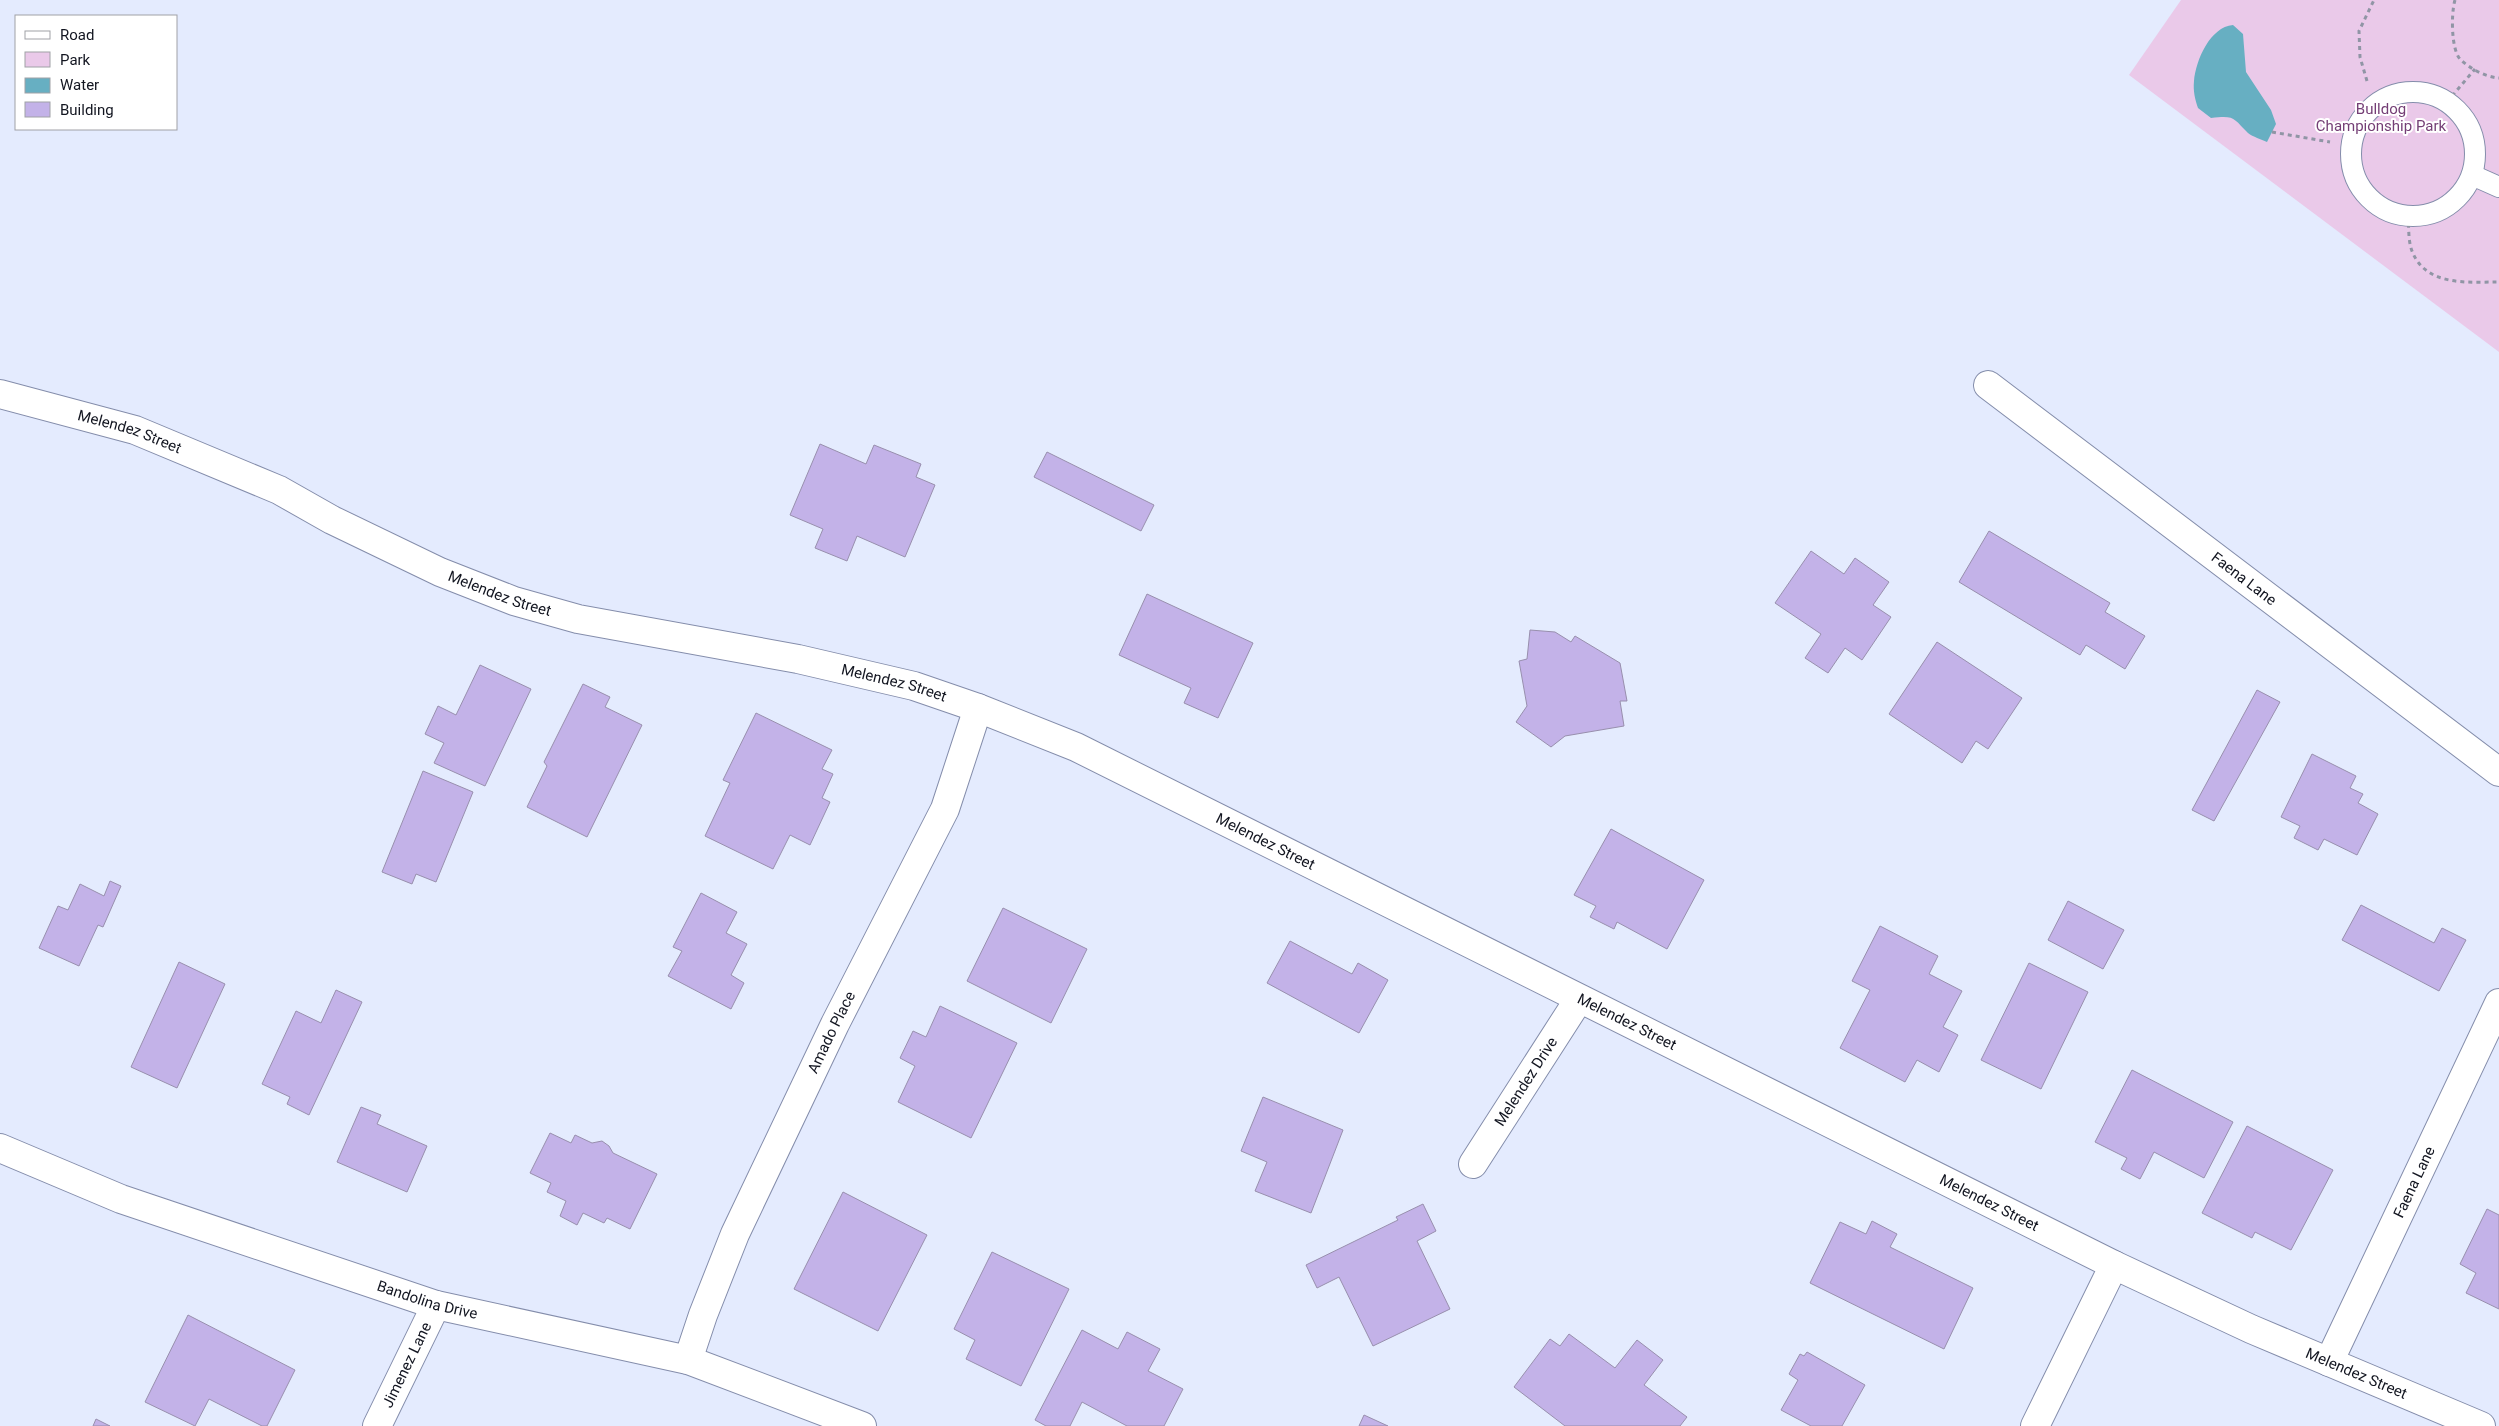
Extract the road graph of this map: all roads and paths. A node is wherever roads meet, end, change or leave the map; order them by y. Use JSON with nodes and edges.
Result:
{"nodes":[{"id":1,"x":2374,"y":0,"type":"edge"},
{"id":2,"x":2455,"y":0,"type":"edge"},
{"id":3,"x":2475,"y":69,"type":"junction"},
{"id":4,"x":2499,"y":78,"type":"edge"},
{"id":5,"x":2367,"y":81,"type":"dead end"},
{"id":6,"x":2447,"y":102,"type":"junction"},
{"id":7,"x":2272,"y":132,"type":"dead end"},
{"id":8,"x":2330,"y":142,"type":"dead end"},
{"id":9,"x":2472,"y":175,"type":"junction"},
{"id":10,"x":2499,"y":187,"type":"edge"},
{"id":11,"x":2408,"y":216,"type":"junction"},
{"id":12,"x":2499,"y":282,"type":"edge"},
{"id":13,"x":1988,"y":386,"type":"dead end"},
{"id":14,"x":0,"y":394,"type":"edge"},
{"id":15,"x":978,"y":708,"type":"junction"},
{"id":16,"x":2499,"y":772,"type":"edge"},
{"id":17,"x":1578,"y":999,"type":"junction"},
{"id":18,"x":2499,"y":1003,"type":"edge"},
{"id":19,"x":0,"y":1148,"type":"edge"},
{"id":20,"x":1473,"y":1164,"type":"dead end"},
{"id":21,"x":2114,"y":1265,"type":"junction"},
{"id":22,"x":436,"y":1305,"type":"junction"},
{"id":23,"x":688,"y":1360,"type":"junction"},
{"id":24,"x":2329,"y":1362,"type":"junction"},
{"id":25,"x":376,"y":1426,"type":"edge"},
{"id":26,"x":862,"y":1426,"type":"edge"},
{"id":27,"x":2035,"y":1426,"type":"edge"},
{"id":28,"x":2480,"y":1426,"type":"edge"}],
"edges":[{"from":1,"to":5,"type":"path"},
{"from":2,"to":3,"type":"path"},
{"from":3,"to":4,"type":"path"},
{"from":3,"to":6,"type":"path"},
{"from":6,"to":9,"type":"lane"},
{"from":6,"to":11,"type":"lane"},
{"from":7,"to":8,"type":"path"},
{"from":9,"to":10,"type":"lane"},
{"from":9,"to":11,"type":"lane"},
{"from":11,"to":12,"type":"path"},
{"from":13,"to":16,"type":"street","name":"Faena Lane"},
{"from":14,"to":15,"type":"street","name":"Melendez Street"},
{"from":15,"to":17,"type":"street","name":"Melendez Street"},
{"from":15,"to":23,"type":"street","name":"Amado Place"},
{"from":17,"to":20,"type":"street","name":"Melendez Drive"},
{"from":17,"to":21,"type":"street","name":"Melendez Street"},
{"from":18,"to":24,"type":"street","name":"Faena Lane"},
{"from":19,"to":22,"type":"street","name":"Bandolina Drive"},
{"from":21,"to":24,"type":"street","name":"Melendez Street"},
{"from":21,"to":27,"type":"street"},
{"from":22,"to":23,"type":"street","name":"Bandolina Drive"},
{"from":22,"to":25,"type":"street","name":"Jimenez Lane"},
{"from":23,"to":26,"type":"street","name":"Bandolina Drive"},
{"from":24,"to":28,"type":"street","name":"Melendez Street"}]}
